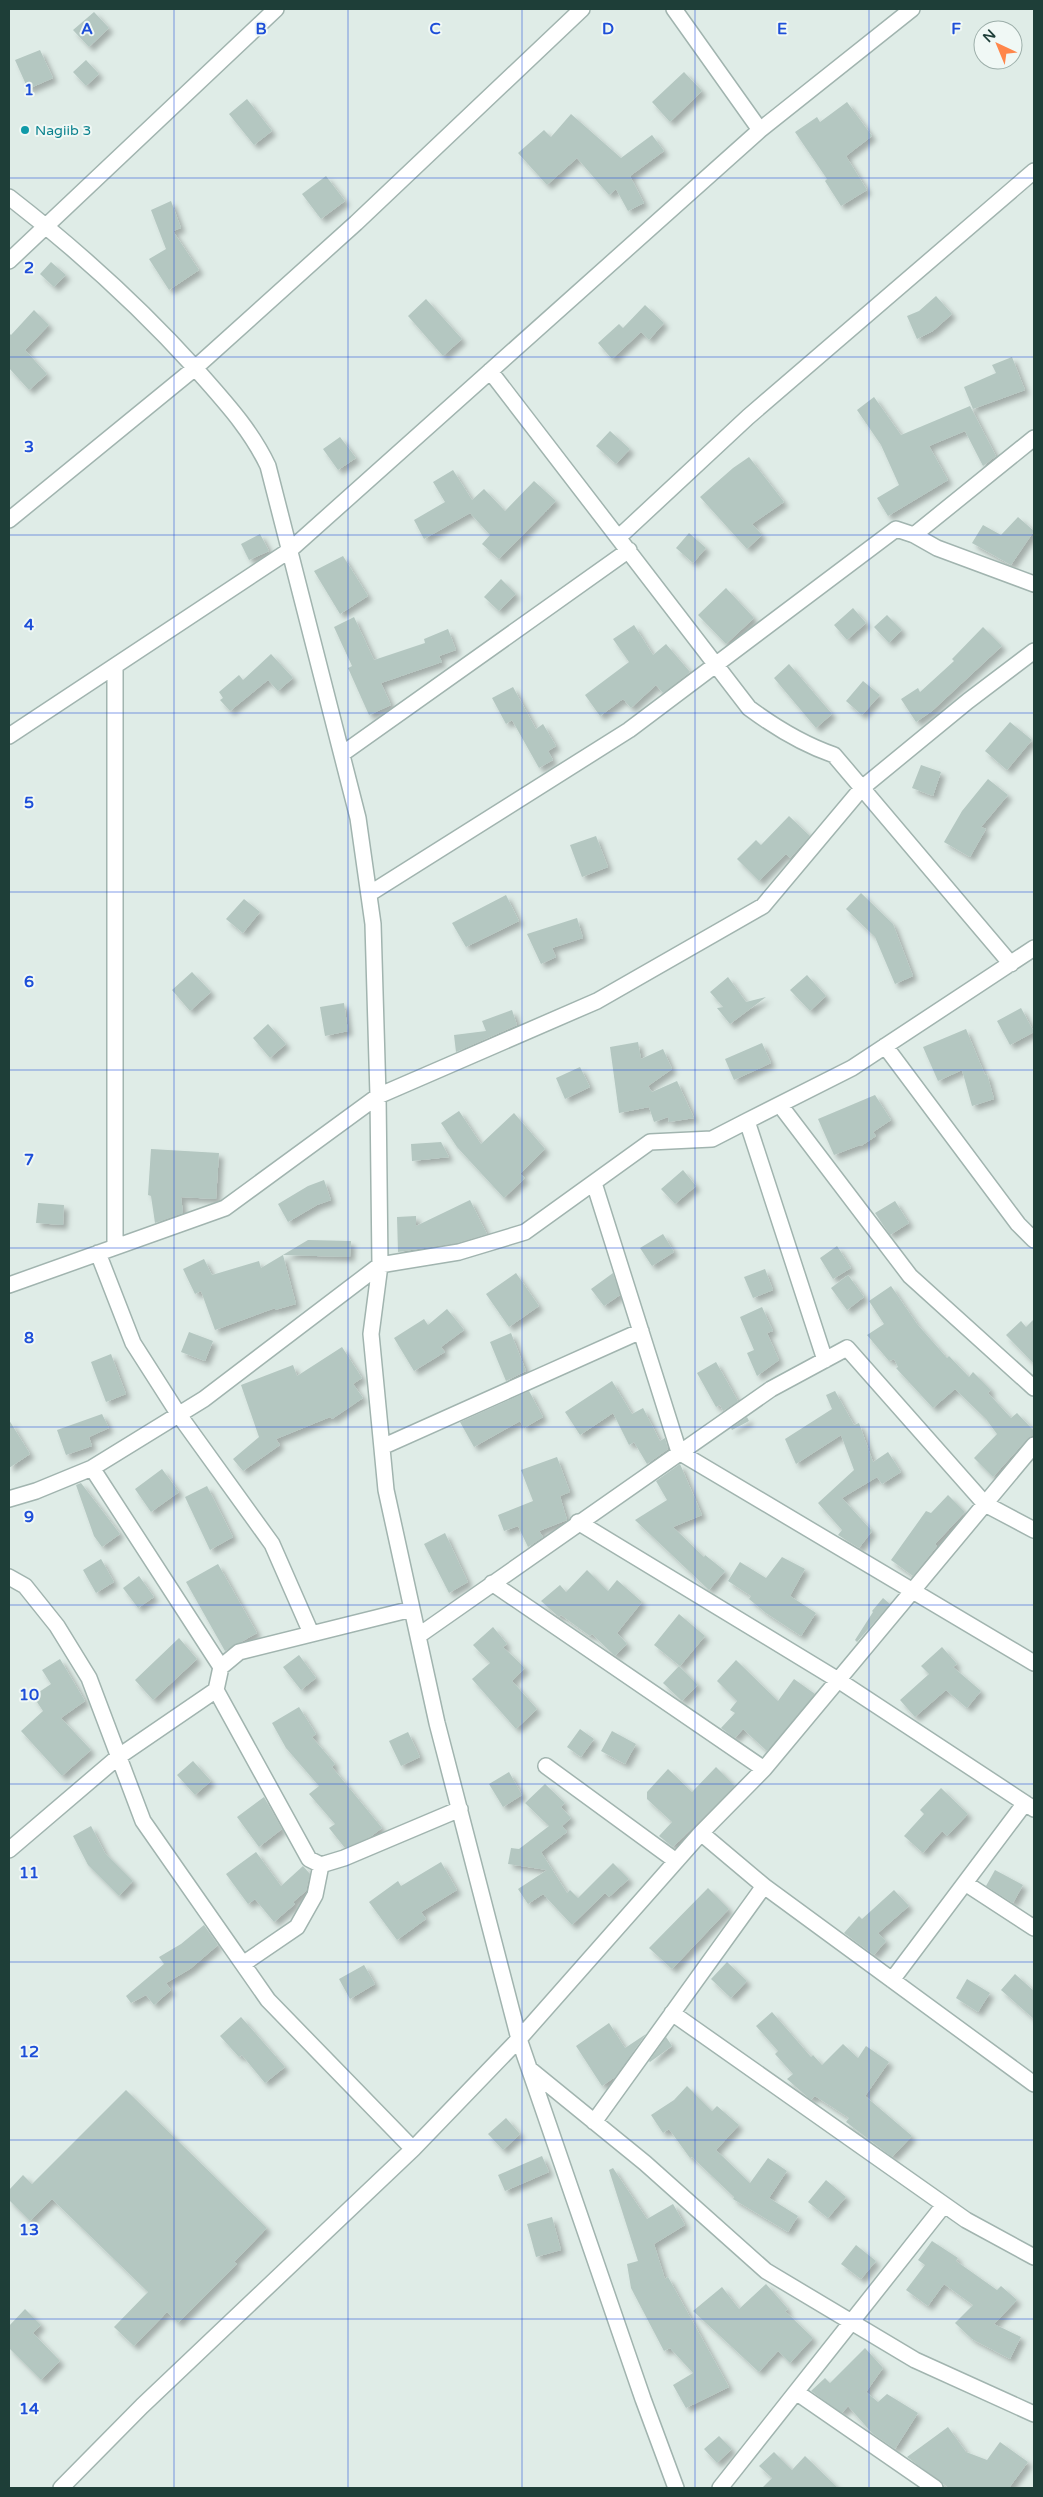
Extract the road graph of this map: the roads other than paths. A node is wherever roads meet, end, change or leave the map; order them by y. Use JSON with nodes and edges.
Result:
{"nodes":[{"id":1,"x":276,"y":9,"type":"edge"},
{"id":2,"x":582,"y":9,"type":"edge"},
{"id":3,"x":674,"y":9,"type":"edge"},
{"id":4,"x":912,"y":9,"type":"edge"},
{"id":5,"x":760,"y":130,"type":"junction"},
{"id":6,"x":1034,"y":171,"type":"edge"},
{"id":7,"x":9,"y":196,"type":"edge"},
{"id":8,"x":47,"y":226,"type":"junction"},
{"id":9,"x":9,"y":262,"type":"edge"},
{"id":10,"x":195,"y":368,"type":"junction"},
{"id":11,"x":490,"y":371,"type":"junction"},
{"id":12,"x":1034,"y":438,"type":"edge"},
{"id":13,"x":9,"y":520,"type":"edge"},
{"id":14,"x":914,"y":535,"type":"junction"},
{"id":15,"x":619,"y":537,"type":"junction"},
{"id":16,"x":290,"y":550,"type":"junction"},
{"id":17,"x":629,"y":550,"type":"junction"},
{"id":18,"x":1034,"y":584,"type":"edge"},
{"id":19,"x":1034,"y":651,"type":"edge"},
{"id":20,"x":115,"y":666,"type":"junction"},
{"id":21,"x":717,"y":666,"type":"junction"},
{"id":22,"x":10,"y":732,"type":"edge"},
{"id":23,"x":342,"y":754,"type":"junction"},
{"id":24,"x":862,"y":788,"type":"junction"},
{"id":25,"x":369,"y":894,"type":"junction"},
{"id":26,"x":1034,"y":948,"type":"edge"},
{"id":27,"x":1011,"y":964,"type":"junction"},
{"id":28,"x":885,"y":1046,"type":"junction"},
{"id":29,"x":378,"y":1096,"type":"junction"},
{"id":30,"x":780,"y":1104,"type":"junction"},
{"id":31,"x":747,"y":1121,"type":"junction"},
{"id":32,"x":594,"y":1183,"type":"junction"},
{"id":33,"x":1034,"y":1240,"type":"edge"},
{"id":34,"x":115,"y":1247,"type":"junction"},
{"id":35,"x":98,"y":1253,"type":"junction"},
{"id":36,"x":380,"y":1265,"type":"junction"},
{"id":37,"x":9,"y":1285,"type":"edge"},
{"id":38,"x":641,"y":1331,"type":"junction"},
{"id":39,"x":825,"y":1360,"type":"junction"},
{"id":40,"x":1034,"y":1388,"type":"edge"},
{"id":41,"x":179,"y":1415,"type":"junction"},
{"id":42,"x":1034,"y":1445,"type":"edge"},
{"id":43,"x":382,"y":1448,"type":"junction"},
{"id":44,"x":679,"y":1452,"type":"junction"},
{"id":45,"x":92,"y":1468,"type":"junction"},
{"id":46,"x":9,"y":1499,"type":"edge"},
{"id":47,"x":985,"y":1504,"type":"junction"},
{"id":48,"x":578,"y":1522,"type":"junction"},
{"id":49,"x":1034,"y":1530,"type":"edge"},
{"id":50,"x":9,"y":1577,"type":"edge"},
{"id":51,"x":492,"y":1583,"type":"junction"},
{"id":52,"x":914,"y":1589,"type":"junction"},
{"id":53,"x":412,"y":1608,"type":"junction"},
{"id":54,"x":311,"y":1633,"type":"junction"},
{"id":55,"x":418,"y":1636,"type":"junction"},
{"id":56,"x":1034,"y":1663,"type":"edge"},
{"id":57,"x":220,"y":1667,"type":"junction"},
{"id":58,"x":838,"y":1680,"type":"junction"},
{"id":59,"x":216,"y":1690,"type":"junction"},
{"id":60,"x":118,"y":1757,"type":"junction"},
{"id":61,"x":546,"y":1766,"type":"dead end"},
{"id":62,"x":764,"y":1769,"type":"junction"},
{"id":63,"x":1030,"y":1806,"type":"edge"},
{"id":64,"x":460,"y":1809,"type":"junction"},
{"id":65,"x":701,"y":1833,"type":"junction"},
{"id":66,"x":9,"y":1850,"type":"edge"},
{"id":67,"x":676,"y":1861,"type":"junction"},
{"id":68,"x":321,"y":1865,"type":"junction"},
{"id":69,"x":966,"y":1883,"type":"junction"},
{"id":70,"x":764,"y":1886,"type":"junction"},
{"id":71,"x":1034,"y":1928,"type":"edge"},
{"id":72,"x":243,"y":1964,"type":"junction"},
{"id":73,"x":892,"y":1980,"type":"junction"},
{"id":74,"x":672,"y":2013,"type":"junction"},
{"id":75,"x":519,"y":2039,"type":"junction"},
{"id":76,"x":532,"y":2071,"type":"junction"},
{"id":77,"x":1034,"y":2084,"type":"edge"},
{"id":78,"x":594,"y":2122,"type":"junction"},
{"id":79,"x":413,"y":2149,"type":"junction"},
{"id":80,"x":944,"y":2205,"type":"junction"},
{"id":81,"x":1034,"y":2257,"type":"edge"},
{"id":82,"x":852,"y":2322,"type":"junction"},
{"id":83,"x":796,"y":2392,"type":"junction"},
{"id":84,"x":1034,"y":2414,"type":"edge"},
{"id":85,"x":61,"y":2488,"type":"edge"},
{"id":86,"x":676,"y":2488,"type":"edge"},
{"id":87,"x":720,"y":2488,"type":"edge"},
{"id":88,"x":935,"y":2488,"type":"edge"}],
"edges":[{"from":1,"to":8,"type":"street"},
{"from":2,"to":10,"type":"street"},
{"from":3,"to":5,"type":"street"},
{"from":4,"to":5,"type":"street"},
{"from":5,"to":11,"type":"street"},
{"from":6,"to":15,"type":"street"},
{"from":7,"to":8,"type":"street"},
{"from":8,"to":9,"type":"street"},
{"from":8,"to":10,"type":"street"},
{"from":10,"to":13,"type":"street"},
{"from":10,"to":16,"type":"street"},
{"from":11,"to":15,"type":"street"},
{"from":11,"to":16,"type":"street"},
{"from":12,"to":14,"type":"street"},
{"from":14,"to":18,"type":"street"},
{"from":14,"to":21,"type":"street"},
{"from":15,"to":17,"type":"street"},
{"from":16,"to":20,"type":"street"},
{"from":16,"to":23,"type":"street"},
{"from":17,"to":21,"type":"street"},
{"from":17,"to":23,"type":"street"},
{"from":19,"to":24,"type":"street"},
{"from":20,"to":22,"type":"street"},
{"from":20,"to":34,"type":"street"},
{"from":21,"to":24,"type":"street"},
{"from":21,"to":25,"type":"street"},
{"from":23,"to":25,"type":"street"},
{"from":24,"to":27,"type":"street"},
{"from":24,"to":29,"type":"street"},
{"from":25,"to":29,"type":"street"},
{"from":26,"to":27,"type":"street"},
{"from":27,"to":28,"type":"street"},
{"from":28,"to":30,"type":"street"},
{"from":28,"to":33,"type":"street"},
{"from":29,"to":34,"type":"street"},
{"from":29,"to":36,"type":"street"},
{"from":30,"to":31,"type":"street"},
{"from":30,"to":40,"type":"street"},
{"from":31,"to":32,"type":"street"},
{"from":31,"to":39,"type":"street"},
{"from":32,"to":36,"type":"street"},
{"from":32,"to":38,"type":"street"},
{"from":34,"to":35,"type":"street"},
{"from":35,"to":37,"type":"street"},
{"from":35,"to":41,"type":"street"},
{"from":36,"to":41,"type":"street"},
{"from":36,"to":43,"type":"street"},
{"from":38,"to":43,"type":"street"},
{"from":38,"to":44,"type":"street"},
{"from":39,"to":44,"type":"street"},
{"from":39,"to":47,"type":"street"},
{"from":41,"to":45,"type":"street"},
{"from":41,"to":54,"type":"street"},
{"from":42,"to":47,"type":"street"},
{"from":43,"to":53,"type":"street"},
{"from":44,"to":48,"type":"street"},
{"from":44,"to":52,"type":"street"},
{"from":45,"to":46,"type":"street"},
{"from":45,"to":57,"type":"street"},
{"from":47,"to":49,"type":"street"},
{"from":47,"to":52,"type":"street"},
{"from":48,"to":51,"type":"street"},
{"from":48,"to":58,"type":"street"},
{"from":50,"to":60,"type":"street"},
{"from":51,"to":55,"type":"street"},
{"from":51,"to":62,"type":"street"},
{"from":52,"to":56,"type":"street"},
{"from":52,"to":58,"type":"street"},
{"from":53,"to":54,"type":"street"},
{"from":53,"to":55,"type":"street"},
{"from":54,"to":57,"type":"street"},
{"from":55,"to":64,"type":"street"},
{"from":57,"to":59,"type":"street"},
{"from":58,"to":62,"type":"street"},
{"from":58,"to":63,"type":"street"},
{"from":59,"to":60,"type":"street"},
{"from":59,"to":68,"type":"street"},
{"from":60,"to":66,"type":"street"},
{"from":60,"to":72,"type":"street"},
{"from":61,"to":67,"type":"street"},
{"from":62,"to":65,"type":"street"},
{"from":63,"to":69,"type":"street"},
{"from":64,"to":68,"type":"street"},
{"from":64,"to":75,"type":"street"},
{"from":65,"to":67,"type":"street"},
{"from":65,"to":70,"type":"street"},
{"from":67,"to":75,"type":"street"},
{"from":68,"to":72,"type":"street"},
{"from":69,"to":71,"type":"street"},
{"from":69,"to":73,"type":"street"},
{"from":70,"to":73,"type":"street"},
{"from":70,"to":74,"type":"street"},
{"from":72,"to":79,"type":"street"},
{"from":73,"to":77,"type":"street"},
{"from":74,"to":78,"type":"street"},
{"from":74,"to":80,"type":"street"},
{"from":75,"to":76,"type":"street"},
{"from":75,"to":79,"type":"street"},
{"from":76,"to":78,"type":"street"},
{"from":76,"to":86,"type":"street"},
{"from":78,"to":82,"type":"street"},
{"from":79,"to":85,"type":"street"},
{"from":80,"to":81,"type":"street"},
{"from":80,"to":82,"type":"street"},
{"from":82,"to":83,"type":"street"},
{"from":82,"to":84,"type":"street"},
{"from":83,"to":87,"type":"street"},
{"from":83,"to":88,"type":"street"}]}
